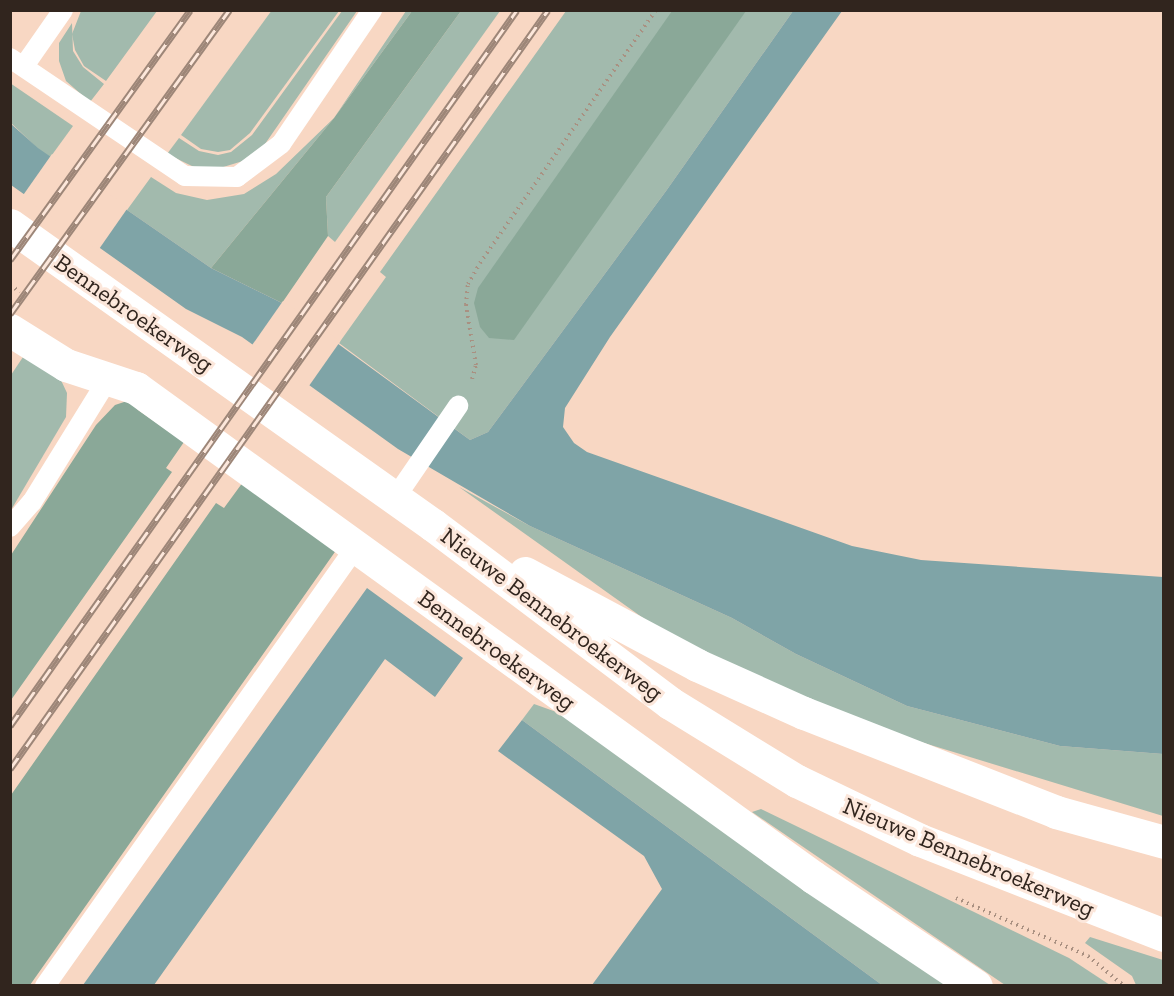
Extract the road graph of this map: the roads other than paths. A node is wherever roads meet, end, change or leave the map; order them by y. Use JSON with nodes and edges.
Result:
{"nodes":[{"id":1,"x":63,"y":10,"type":"edge"},
{"id":2,"x":372,"y":10,"type":"edge"},
{"id":3,"x":17,"y":62,"type":"edge"},
{"id":4,"x":10,"y":225,"type":"edge"},
{"id":5,"x":10,"y":330,"type":"edge"},
{"id":6,"x":108,"y":379,"type":"junction"},
{"id":7,"x":458,"y":406,"type":"road end"},
{"id":8,"x":395,"y":498,"type":"junction"},
{"id":9,"x":32,"y":502,"type":"junction"},
{"id":10,"x":433,"y":525,"type":"junction"},
{"id":11,"x":10,"y":527,"type":"edge"},
{"id":12,"x":10,"y":536,"type":"edge"},
{"id":13,"x":355,"y":548,"type":"junction"},
{"id":14,"x":1164,"y":842,"type":"edge"},
{"id":15,"x":1164,"y":935,"type":"edge"},
{"id":16,"x":45,"y":986,"type":"edge"},
{"id":17,"x":976,"y":986,"type":"edge"}],
"edges":[{"from":1,"to":3,"type":"lane"},
{"from":2,"to":3,"type":"lane"},
{"from":4,"to":8,"type":"main road","name":"Bennebroekerweg"},
{"from":5,"to":6,"type":"main road","name":"Bennebroekerweg"},
{"from":6,"to":9,"type":"lane"},
{"from":6,"to":13,"type":"main road","name":"Bennebroekerweg"},
{"from":7,"to":8,"type":"lane"},
{"from":8,"to":10,"type":"main road","name":"Bennebroekerweg"},
{"from":9,"to":11,"type":"lane"},
{"from":9,"to":12,"type":"lane"},
{"from":10,"to":14,"type":"main road","name":"Nieuwe Bennebroekerweg"},
{"from":10,"to":15,"type":"main road","name":"Nieuwe Bennebroekerweg"},
{"from":13,"to":16,"type":"lane"},
{"from":13,"to":17,"type":"main road","name":"Bennebroekerweg"}]}
